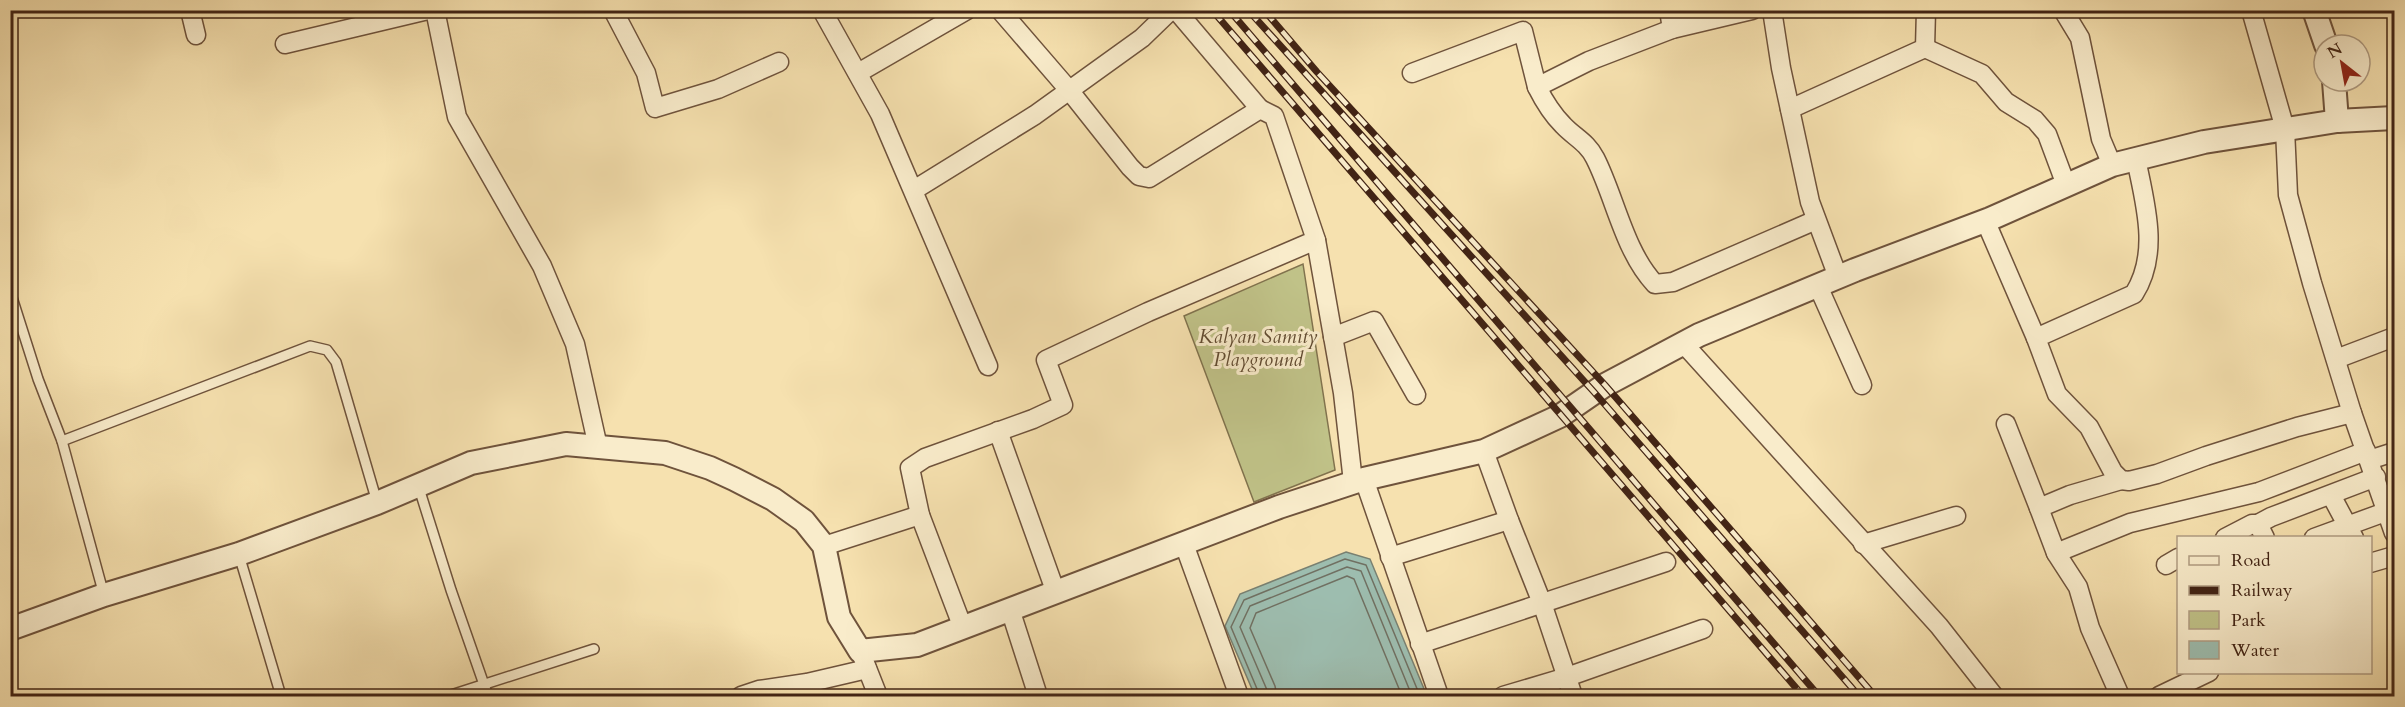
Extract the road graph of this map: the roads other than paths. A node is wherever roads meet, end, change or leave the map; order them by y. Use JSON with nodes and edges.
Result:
{"nodes":[{"id":1,"x":190,"y":10,"type":"edge"},
{"id":2,"x":428,"y":10,"type":"edge"},
{"id":3,"x":435,"y":10,"type":"edge"},
{"id":4,"x":822,"y":10,"type":"edge"},
{"id":5,"x":967,"y":10,"type":"edge"},
{"id":6,"x":1000,"y":10,"type":"edge"},
{"id":7,"x":1173,"y":10,"type":"edge"},
{"id":8,"x":1669,"y":10,"type":"edge"},
{"id":9,"x":1752,"y":10,"type":"edge"},
{"id":10,"x":1772,"y":10,"type":"edge"},
{"id":11,"x":1926,"y":10,"type":"edge"},
{"id":12,"x":2063,"y":10,"type":"edge"},
{"id":13,"x":2251,"y":10,"type":"edge"},
{"id":14,"x":2314,"y":10,"type":"edge"},
{"id":15,"x":620,"y":13,"type":"edge"},
{"id":16,"x":1672,"y":29,"type":"junction"},
{"id":17,"x":2322,"y":33,"type":"edge"},
{"id":18,"x":196,"y":35,"type":"dead end"},
{"id":19,"x":285,"y":44,"type":"dead end"},
{"id":20,"x":1925,"y":48,"type":"junction"},
{"id":21,"x":779,"y":62,"type":"dead end"},
{"id":22,"x":1412,"y":73,"type":"dead end"},
{"id":23,"x":858,"y":74,"type":"junction"},
{"id":24,"x":1537,"y":87,"type":"junction"},
{"id":25,"x":1069,"y":90,"type":"junction"},
{"id":26,"x":2335,"y":93,"type":"edge"},
{"id":27,"x":1260,"y":109,"type":"junction"},
{"id":28,"x":1790,"y":109,"type":"junction"},
{"id":29,"x":2394,"y":118,"type":"edge"},
{"id":30,"x":2337,"y":121,"type":"junction"},
{"id":31,"x":2285,"y":129,"type":"junction"},
{"id":32,"x":2136,"y":159,"type":"junction"},
{"id":33,"x":2112,"y":165,"type":"junction"},
{"id":34,"x":2066,"y":185,"type":"junction"},
{"id":35,"x":914,"y":190,"type":"junction"},
{"id":36,"x":1816,"y":219,"type":"junction"},
{"id":37,"x":1985,"y":220,"type":"junction"},
{"id":38,"x":1317,"y":240,"type":"junction"},
{"id":39,"x":1828,"y":281,"type":"junction"},
{"id":40,"x":10,"y":291,"type":"edge"},
{"id":41,"x":1333,"y":337,"type":"junction"},
{"id":42,"x":2394,"y":337,"type":"edge"},
{"id":43,"x":2036,"y":339,"type":"junction"},
{"id":44,"x":1683,"y":343,"type":"junction"},
{"id":45,"x":2336,"y":359,"type":"junction"},
{"id":46,"x":988,"y":366,"type":"dead end"},
{"id":47,"x":1862,"y":386,"type":"dead end"},
{"id":48,"x":1416,"y":395,"type":"dead end"},
{"id":49,"x":2352,"y":413,"type":"junction"},
{"id":50,"x":2006,"y":424,"type":"dead end"},
{"id":51,"x":998,"y":431,"type":"junction"},
{"id":52,"x":62,"y":441,"type":"junction"},
{"id":53,"x":598,"y":447,"type":"junction"},
{"id":54,"x":1484,"y":451,"type":"junction"},
{"id":55,"x":2394,"y":452,"type":"edge"},
{"id":56,"x":2367,"y":456,"type":"junction"},
{"id":57,"x":2376,"y":477,"type":"junction"},
{"id":58,"x":2121,"y":480,"type":"junction"},
{"id":59,"x":1359,"y":481,"type":"junction"},
{"id":60,"x":418,"y":485,"type":"junction"},
{"id":61,"x":2331,"y":495,"type":"junction"},
{"id":62,"x":377,"y":503,"type":"junction"},
{"id":63,"x":2039,"y":508,"type":"junction"},
{"id":64,"x":2388,"y":512,"type":"junction"},
{"id":65,"x":920,"y":515,"type":"junction"},
{"id":66,"x":1956,"y":516,"type":"dead end"},
{"id":67,"x":1509,"y":520,"type":"junction"},
{"id":68,"x":2262,"y":531,"type":"edge"},
{"id":69,"x":2350,"y":531,"type":"edge"},
{"id":70,"x":2394,"y":533,"type":"edge"},
{"id":71,"x":2227,"y":536,"type":"edge"},
{"id":72,"x":2320,"y":536,"type":"edge"},
{"id":73,"x":1184,"y":544,"type":"junction"},
{"id":74,"x":1863,"y":544,"type":"junction"},
{"id":75,"x":824,"y":546,"type":"junction"},
{"id":76,"x":2056,"y":553,"type":"junction"},
{"id":77,"x":239,"y":554,"type":"junction"},
{"id":78,"x":2394,"y":556,"type":"edge"},
{"id":79,"x":1390,"y":557,"type":"junction"},
{"id":80,"x":1666,"y":562,"type":"dead end"},
{"id":81,"x":2372,"y":562,"type":"edge"},
{"id":82,"x":1056,"y":593,"type":"junction"},
{"id":83,"x":104,"y":595,"type":"junction"},
{"id":84,"x":1542,"y":603,"type":"junction"},
{"id":85,"x":1010,"y":609,"type":"junction"},
{"id":86,"x":963,"y":628,"type":"junction"},
{"id":87,"x":10,"y":629,"type":"edge"},
{"id":88,"x":1703,"y":629,"type":"dead end"},
{"id":89,"x":1420,"y":644,"type":"junction"},
{"id":90,"x":594,"y":649,"type":"dead end"},
{"id":91,"x":864,"y":660,"type":"junction"},
{"id":92,"x":2204,"y":674,"type":"edge"},
{"id":93,"x":1567,"y":677,"type":"junction"},
{"id":94,"x":484,"y":685,"type":"junction"},
{"id":95,"x":808,"y":690,"type":"edge"},
{"id":96,"x":280,"y":696,"type":"edge"},
{"id":97,"x":448,"y":696,"type":"edge"},
{"id":98,"x":488,"y":696,"type":"edge"},
{"id":99,"x":741,"y":696,"type":"edge"},
{"id":100,"x":878,"y":696,"type":"edge"},
{"id":101,"x":1038,"y":696,"type":"edge"},
{"id":102,"x":1239,"y":696,"type":"edge"},
{"id":103,"x":1439,"y":696,"type":"edge"},
{"id":104,"x":1503,"y":696,"type":"edge"},
{"id":105,"x":1573,"y":696,"type":"edge"},
{"id":106,"x":1994,"y":696,"type":"edge"},
{"id":107,"x":2120,"y":696,"type":"edge"},
{"id":108,"x":2159,"y":696,"type":"edge"}],
"edges":[{"from":1,"to":18,"type":"street"},
{"from":2,"to":19,"type":"street"},
{"from":3,"to":53,"type":"street"},
{"from":4,"to":23,"type":"street"},
{"from":5,"to":23,"type":"street"},
{"from":6,"to":25,"type":"street"},
{"from":7,"to":25,"type":"street"},
{"from":7,"to":27,"type":"street"},
{"from":8,"to":16,"type":"street"},
{"from":9,"to":16,"type":"street"},
{"from":10,"to":28,"type":"street"},
{"from":11,"to":20,"type":"street"},
{"from":12,"to":33,"type":"street"},
{"from":13,"to":31,"type":"street"},
{"from":14,"to":17,"type":"street"},
{"from":15,"to":21,"type":"street"},
{"from":16,"to":24,"type":"street"},
{"from":20,"to":28,"type":"street"},
{"from":20,"to":34,"type":"street"},
{"from":22,"to":24,"type":"street"},
{"from":23,"to":35,"type":"street"},
{"from":24,"to":36,"type":"street"},
{"from":25,"to":27,"type":"street"},
{"from":25,"to":35,"type":"street"},
{"from":26,"to":30,"type":"street"},
{"from":27,"to":38,"type":"street"},
{"from":28,"to":36,"type":"street"},
{"from":29,"to":30,"type":"street"},
{"from":30,"to":31,"type":"street"},
{"from":31,"to":32,"type":"street"},
{"from":31,"to":45,"type":"street"},
{"from":32,"to":33,"type":"street"},
{"from":32,"to":43,"type":"street"},
{"from":33,"to":34,"type":"street"},
{"from":34,"to":37,"type":"street"},
{"from":35,"to":46,"type":"street"},
{"from":36,"to":39,"type":"street"},
{"from":37,"to":39,"type":"street"},
{"from":37,"to":43,"type":"street"},
{"from":38,"to":41,"type":"street"},
{"from":38,"to":51,"type":"street"},
{"from":39,"to":44,"type":"street"},
{"from":39,"to":47,"type":"street"},
{"from":40,"to":52,"type":"lane"},
{"from":41,"to":48,"type":"street"},
{"from":41,"to":59,"type":"street"},
{"from":42,"to":45,"type":"street"},
{"from":43,"to":58,"type":"street"},
{"from":44,"to":54,"type":"street"},
{"from":44,"to":74,"type":"street"},
{"from":45,"to":49,"type":"street"},
{"from":49,"to":56,"type":"street"},
{"from":49,"to":58,"type":"street"},
{"from":50,"to":63,"type":"street"},
{"from":51,"to":65,"type":"street"},
{"from":51,"to":82,"type":"street"},
{"from":52,"to":62,"type":"lane"},
{"from":52,"to":83,"type":"lane"},
{"from":53,"to":60,"type":"street"},
{"from":53,"to":75,"type":"street"},
{"from":54,"to":59,"type":"street"},
{"from":54,"to":67,"type":"street"},
{"from":55,"to":56,"type":"street"},
{"from":56,"to":57,"type":"street"},
{"from":56,"to":76,"type":"street"},
{"from":57,"to":61,"type":"street"},
{"from":57,"to":64,"type":"street"},
{"from":58,"to":63,"type":"street"},
{"from":59,"to":73,"type":"street"},
{"from":59,"to":79,"type":"street"},
{"from":60,"to":62,"type":"street"},
{"from":60,"to":94,"type":"lane"},
{"from":61,"to":68,"type":"street"},
{"from":61,"to":69,"type":"street"},
{"from":62,"to":77,"type":"street"},
{"from":63,"to":76,"type":"street"},
{"from":64,"to":69,"type":"street"},
{"from":64,"to":70,"type":"street"},
{"from":65,"to":75,"type":"street"},
{"from":65,"to":86,"type":"street"},
{"from":66,"to":74,"type":"street"},
{"from":67,"to":79,"type":"street"},
{"from":67,"to":84,"type":"street"},
{"from":68,"to":71,"type":"street"},
{"from":69,"to":72,"type":"street"},
{"from":73,"to":82,"type":"street"},
{"from":73,"to":102,"type":"street"},
{"from":74,"to":106,"type":"street"},
{"from":75,"to":91,"type":"street"},
{"from":76,"to":107,"type":"street"},
{"from":77,"to":83,"type":"street"},
{"from":77,"to":96,"type":"lane"},
{"from":78,"to":81,"type":"street"},
{"from":79,"to":89,"type":"street"},
{"from":80,"to":84,"type":"street"},
{"from":82,"to":85,"type":"street"},
{"from":83,"to":87,"type":"street"},
{"from":84,"to":89,"type":"street"},
{"from":84,"to":93,"type":"street"},
{"from":85,"to":86,"type":"street"},
{"from":85,"to":101,"type":"street"},
{"from":86,"to":91,"type":"street"},
{"from":88,"to":93,"type":"street"},
{"from":89,"to":103,"type":"street"},
{"from":90,"to":94,"type":"lane"},
{"from":91,"to":95,"type":"street"},
{"from":91,"to":100,"type":"street"},
{"from":92,"to":108,"type":"street"},
{"from":93,"to":104,"type":"street"},
{"from":93,"to":105,"type":"street"},
{"from":94,"to":97,"type":"lane"},
{"from":94,"to":98,"type":"lane"},
{"from":95,"to":99,"type":"street"}]}
